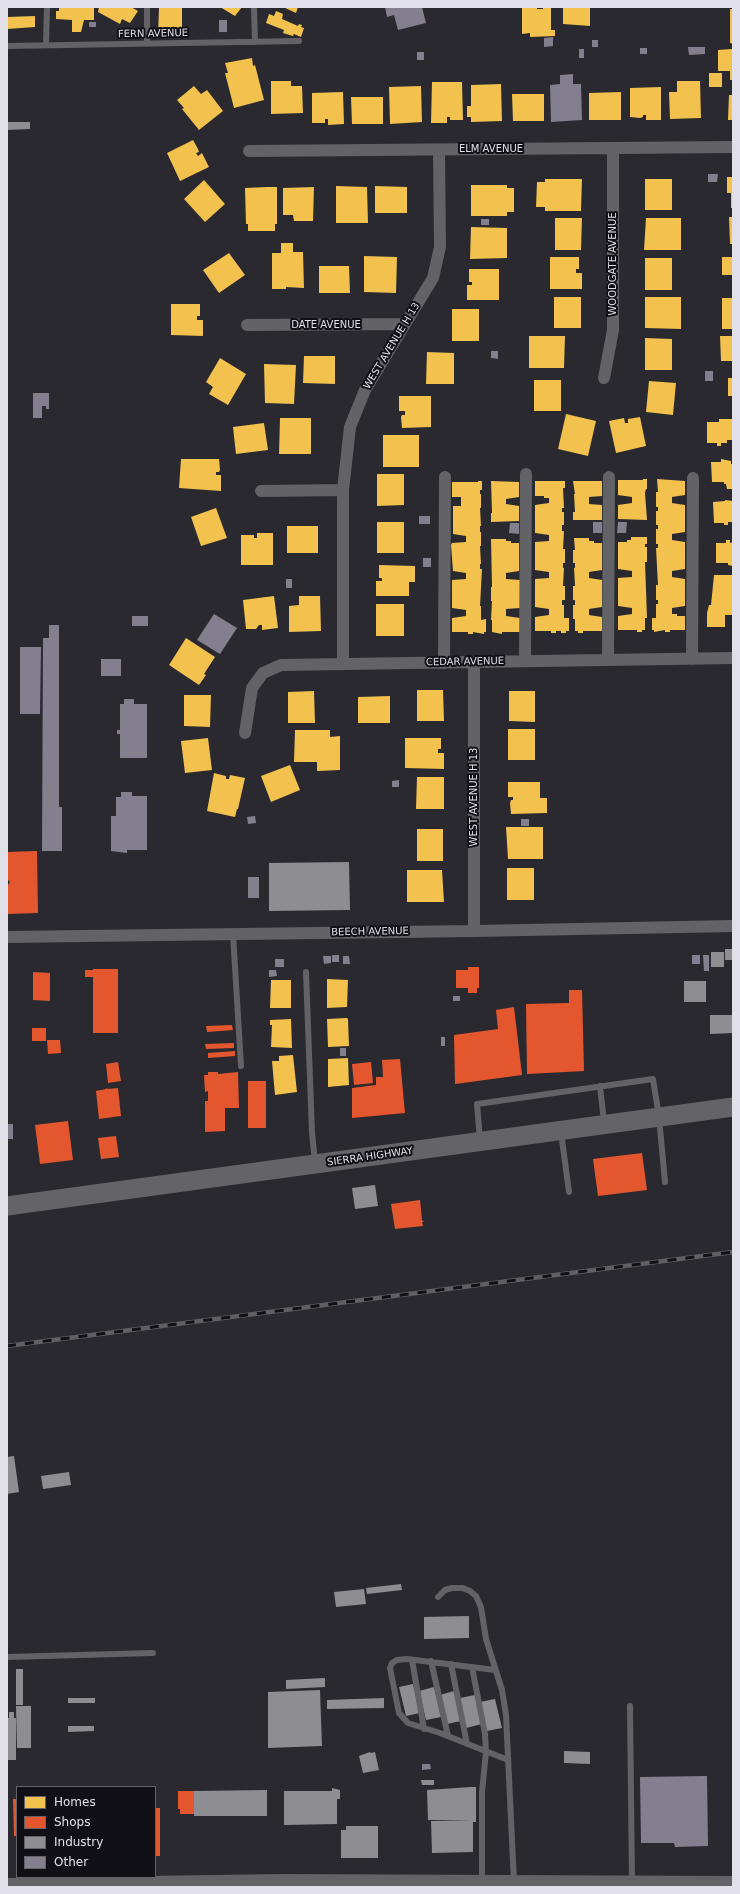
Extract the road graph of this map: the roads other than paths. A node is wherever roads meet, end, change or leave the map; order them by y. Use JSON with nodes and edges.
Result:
{"nodes":[{"id":1,"x":46,"y":7,"type":"edge"},
{"id":2,"x":147,"y":7,"type":"edge"},
{"id":3,"x":254,"y":7,"type":"edge"},
{"id":4,"x":299,"y":41,"type":"dead end"},
{"id":5,"x":254,"y":42,"type":"junction"},
{"id":6,"x":147,"y":44,"type":"junction"},
{"id":7,"x":7,"y":46,"type":"edge"},
{"id":8,"x":46,"y":46,"type":"junction"},
{"id":9,"x":613,"y":148,"type":"junction"},
{"id":10,"x":733,"y":148,"type":"edge"},
{"id":11,"x":439,"y":150,"type":"junction"},
{"id":12,"x":249,"y":151,"type":"dead end"},
{"id":13,"x":405,"y":324,"type":"junction"},
{"id":14,"x":247,"y":325,"type":"dead end"},
{"id":15,"x":604,"y":378,"type":"dead end"},
{"id":16,"x":526,"y":474,"type":"dead end"},
{"id":17,"x":609,"y":477,"type":"dead end"},
{"id":18,"x":445,"y":478,"type":"dead end"},
{"id":19,"x":694,"y":478,"type":"dead end"},
{"id":20,"x":343,"y":490,"type":"junction"},
{"id":21,"x":260,"y":491,"type":"dead end"},
{"id":22,"x":733,"y":658,"type":"edge"},
{"id":23,"x":692,"y":659,"type":"junction"},
{"id":24,"x":608,"y":660,"type":"junction"},
{"id":25,"x":524,"y":661,"type":"junction"},
{"id":26,"x":474,"y":662,"type":"junction"},
{"id":27,"x":444,"y":663,"type":"junction"},
{"id":28,"x":344,"y":664,"type":"junction"},
{"id":29,"x":245,"y":733,"type":"dead end"},
{"id":30,"x":733,"y":926,"type":"edge"},
{"id":31,"x":474,"y":931,"type":"junction"},
{"id":32,"x":233,"y":934,"type":"junction"},
{"id":33,"x":7,"y":937,"type":"edge"},
{"id":34,"x":306,"y":972,"type":"dead end"},
{"id":35,"x":242,"y":1066,"type":"dead end"},
{"id":36,"x":600,"y":1086,"type":"junction"},
{"id":37,"x":733,"y":1107,"type":"edge"},
{"id":38,"x":659,"y":1117,"type":"junction"},
{"id":39,"x":605,"y":1125,"type":"junction"},
{"id":40,"x":561,"y":1131,"type":"junction"},
{"id":41,"x":480,"y":1142,"type":"junction"},
{"id":42,"x":316,"y":1164,"type":"junction"},
{"id":43,"x":665,"y":1182,"type":"dead end"},
{"id":44,"x":569,"y":1192,"type":"dead end"},
{"id":45,"x":7,"y":1206,"type":"edge"},
{"id":46,"x":438,"y":1597,"type":"dead end"},
{"id":47,"x":153,"y":1653,"type":"dead end"},
{"id":48,"x":7,"y":1657,"type":"edge"},
{"id":49,"x":412,"y":1660,"type":"junction"},
{"id":50,"x":431,"y":1661,"type":"junction"},
{"id":51,"x":451,"y":1664,"type":"junction"},
{"id":52,"x":472,"y":1667,"type":"junction"},
{"id":53,"x":495,"y":1670,"type":"junction"},
{"id":54,"x":630,"y":1706,"type":"dead end"},
{"id":55,"x":424,"y":1729,"type":"junction"},
{"id":56,"x":448,"y":1736,"type":"junction"},
{"id":57,"x":467,"y":1744,"type":"junction"},
{"id":58,"x":486,"y":1752,"type":"junction"},
{"id":59,"x":508,"y":1760,"type":"junction"},
{"id":60,"x":482,"y":1882,"type":"junction"},
{"id":61,"x":514,"y":1882,"type":"junction"},
{"id":62,"x":632,"y":1882,"type":"junction"},
{"id":63,"x":733,"y":1882,"type":"edge"},
{"id":64,"x":281,"y":1883,"type":"edge"},
{"id":65,"x":7,"y":1884,"type":"edge"},
{"id":66,"x":460,"y":1884,"type":"edge"},
{"id":67,"x":605,"y":1884,"type":"edge"}],
"edges":[{"from":1,"to":8,"type":"lane"},
{"from":2,"to":6,"type":"lane"},
{"from":3,"to":5,"type":"lane"},
{"from":4,"to":5,"type":"lane","name":"FERN AVENUE"},
{"from":5,"to":6,"type":"lane","name":"FERN AVENUE"},
{"from":6,"to":8,"type":"lane","name":"FERN AVENUE"},
{"from":7,"to":8,"type":"lane","name":"FERN AVENUE"},
{"from":9,"to":10,"type":"street","name":"ELM AVENUE"},
{"from":9,"to":11,"type":"street","name":"ELM AVENUE"},
{"from":9,"to":15,"type":"street","name":"WOODGATE AVENUE"},
{"from":11,"to":12,"type":"street","name":"ELM AVENUE"},
{"from":11,"to":13,"type":"street","name":"WEST AVENUE H 13"},
{"from":13,"to":14,"type":"street","name":"DATE AVENUE"},
{"from":13,"to":20,"type":"street","name":"WEST AVENUE H 13"},
{"from":16,"to":25,"type":"street"},
{"from":17,"to":24,"type":"street"},
{"from":18,"to":27,"type":"street"},
{"from":19,"to":23,"type":"street"},
{"from":20,"to":21,"type":"street"},
{"from":20,"to":28,"type":"street","name":"WEST AVENUE H 13"},
{"from":22,"to":23,"type":"street","name":"CEDAR AVENUE"},
{"from":23,"to":24,"type":"street","name":"CEDAR AVENUE"},
{"from":24,"to":25,"type":"street","name":"CEDAR AVENUE"},
{"from":25,"to":26,"type":"street","name":"CEDAR AVENUE"},
{"from":26,"to":27,"type":"street","name":"CEDAR AVENUE"},
{"from":26,"to":31,"type":"street","name":"WEST AVENUE H 13"},
{"from":27,"to":28,"type":"street","name":"CEDAR AVENUE"},
{"from":28,"to":29,"type":"street","name":"CEDAR AVENUE"},
{"from":30,"to":31,"type":"street","name":"BEECH AVENUE"},
{"from":31,"to":32,"type":"street","name":"BEECH AVENUE"},
{"from":32,"to":33,"type":"street","name":"BEECH AVENUE"},
{"from":32,"to":35,"type":"lane"},
{"from":34,"to":42,"type":"lane"},
{"from":36,"to":38,"type":"lane"},
{"from":36,"to":39,"type":"lane"},
{"from":36,"to":41,"type":"lane"},
{"from":37,"to":38,"type":"main road","name":"SIERRA HIGHWAY"},
{"from":38,"to":39,"type":"main road","name":"SIERRA HIGHWAY"},
{"from":38,"to":43,"type":"lane"},
{"from":39,"to":40,"type":"main road","name":"SIERRA HIGHWAY"},
{"from":40,"to":41,"type":"main road","name":"SIERRA HIGHWAY"},
{"from":40,"to":44,"type":"lane"},
{"from":41,"to":42,"type":"main road","name":"SIERRA HIGHWAY"},
{"from":42,"to":45,"type":"main road","name":"SIERRA HIGHWAY"},
{"from":46,"to":53,"type":"lane"},
{"from":47,"to":48,"type":"lane"},
{"from":49,"to":50,"type":"lane"},
{"from":49,"to":55,"type":"lane"},
{"from":49,"to":55,"type":"lane"},
{"from":50,"to":51,"type":"lane"},
{"from":50,"to":56,"type":"lane"},
{"from":51,"to":52,"type":"lane"},
{"from":51,"to":57,"type":"lane"},
{"from":52,"to":53,"type":"lane"},
{"from":52,"to":58,"type":"lane"},
{"from":53,"to":59,"type":"lane"},
{"from":54,"to":62,"type":"lane"},
{"from":55,"to":56,"type":"lane"},
{"from":56,"to":57,"type":"lane"},
{"from":57,"to":58,"type":"lane"},
{"from":58,"to":59,"type":"lane"},
{"from":58,"to":60,"type":"lane"},
{"from":59,"to":61,"type":"lane"},
{"from":60,"to":61,"type":"street"},
{"from":60,"to":66,"type":"street"},
{"from":61,"to":67,"type":"street"},
{"from":62,"to":63,"type":"street"},
{"from":62,"to":67,"type":"street"},
{"from":64,"to":65,"type":"street"},
{"from":64,"to":66,"type":"street"}]}
